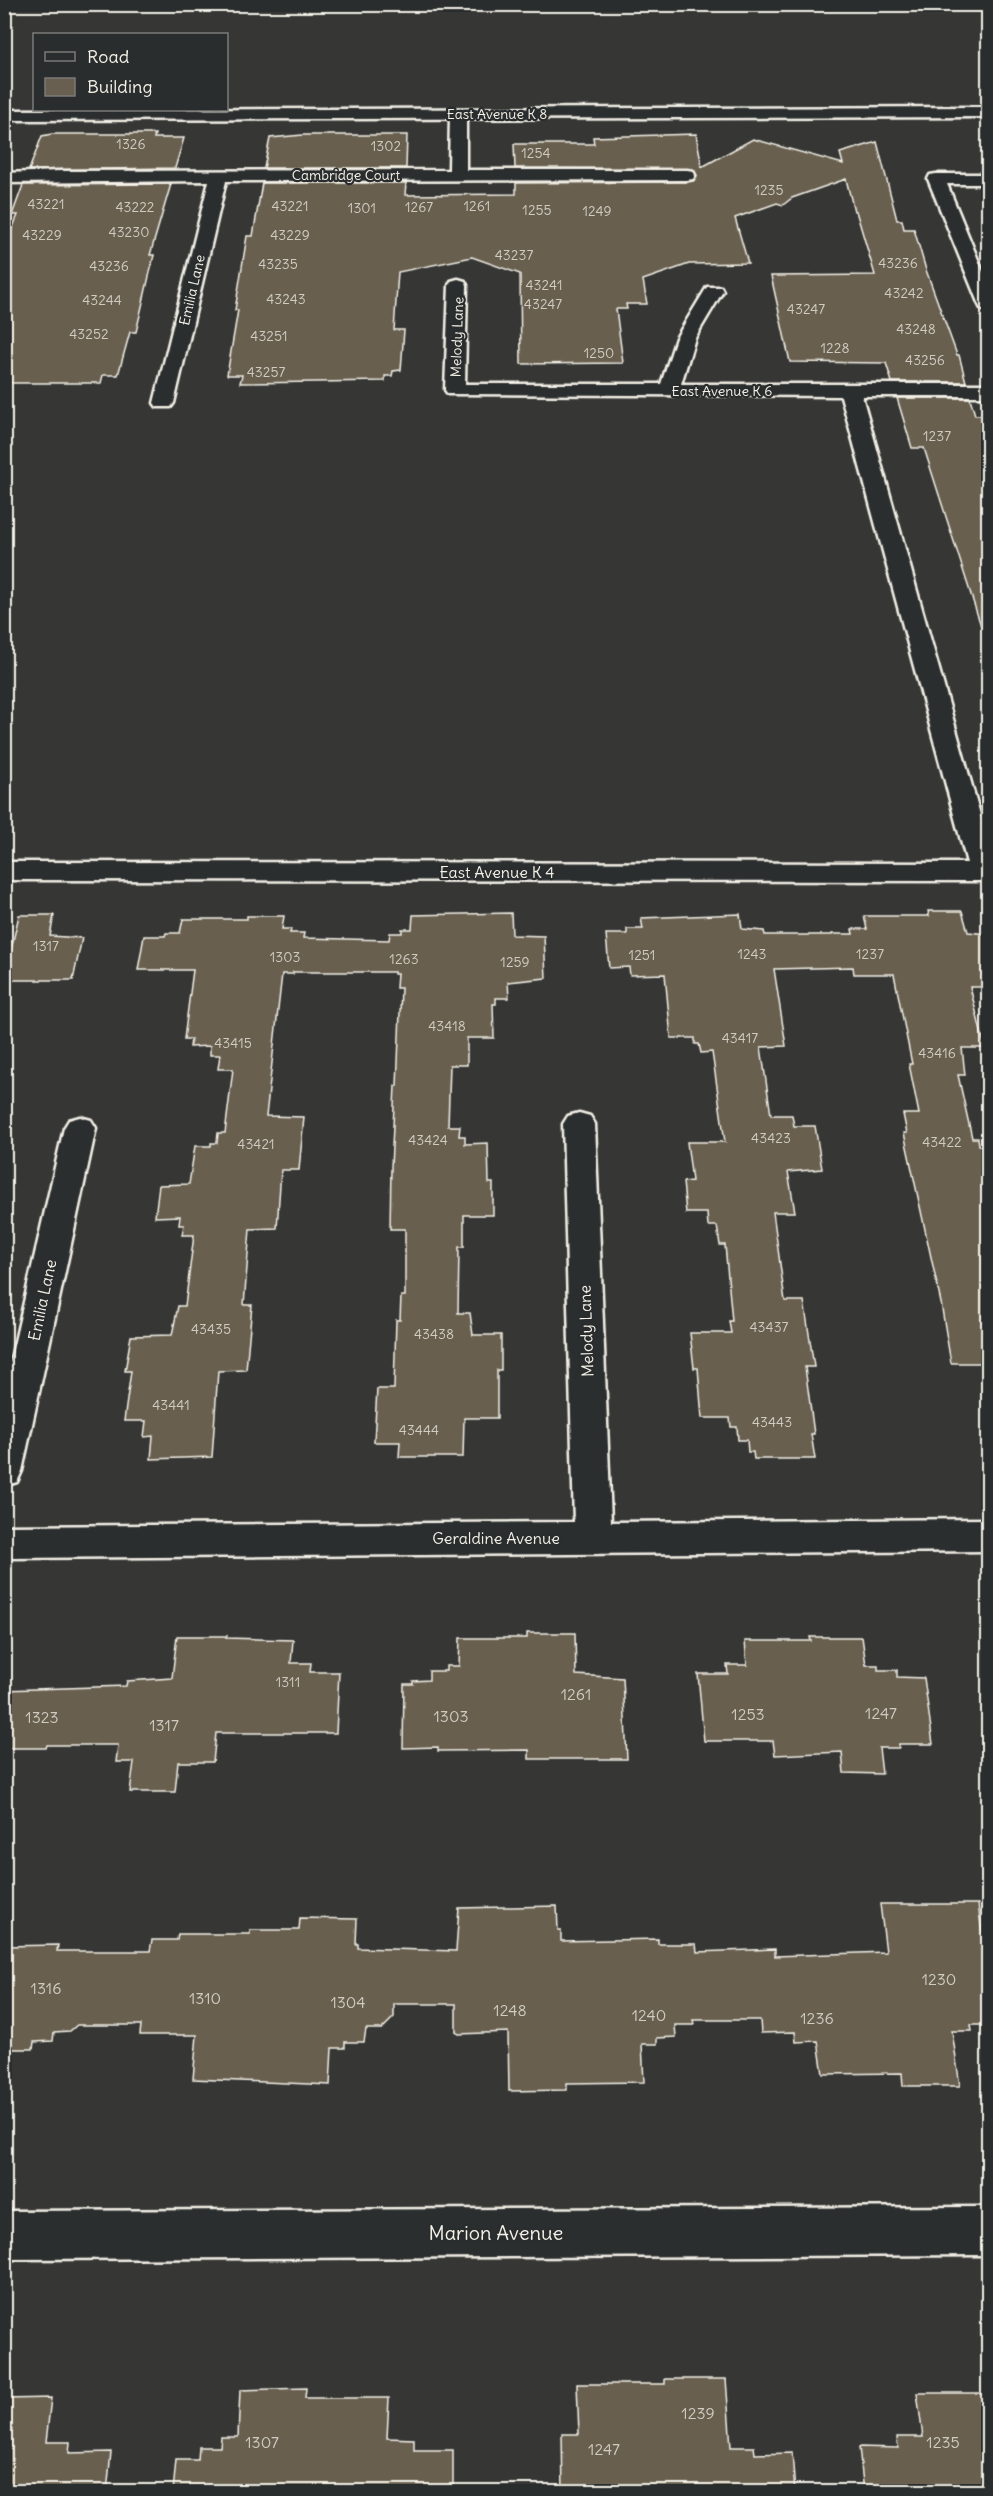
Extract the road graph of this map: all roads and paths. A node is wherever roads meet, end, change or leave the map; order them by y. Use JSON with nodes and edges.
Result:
{"nodes":[{"id":1,"x":988,"y":112,"type":"edge"},
{"id":2,"x":458,"y":114,"type":"junction"},
{"id":3,"x":4,"y":116,"type":"edge"},
{"id":4,"x":457,"y":175,"type":"junction"},
{"id":5,"x":687,"y":175,"type":"dead end"},
{"id":6,"x":219,"y":176,"type":"junction"},
{"id":7,"x":4,"y":178,"type":"edge"},
{"id":8,"x":988,"y":178,"type":"edge"},
{"id":9,"x":458,"y":285,"type":"dead end"},
{"id":10,"x":714,"y":291,"type":"dead end"},
{"id":11,"x":988,"y":305,"type":"edge"},
{"id":12,"x":455,"y":390,"type":"joint"},
{"id":13,"x":669,"y":390,"type":"junction"},
{"id":14,"x":988,"y":390,"type":"edge"},
{"id":15,"x":850,"y":391,"type":"junction"},
{"id":16,"x":164,"y":404,"type":"dead end"},
{"id":17,"x":4,"y":871,"type":"edge"},
{"id":18,"x":986,"y":872,"type":"edge"},
{"id":19,"x":579,"y":1124,"type":"dead end"},
{"id":20,"x":80,"y":1128,"type":"dead end"},
{"id":21,"x":4,"y":1471,"type":"edge"},
{"id":22,"x":988,"y":1535,"type":"edge"},
{"id":23,"x":592,"y":1538,"type":"junction"},
{"id":24,"x":4,"y":1542,"type":"edge"},
{"id":25,"x":988,"y":2231,"type":"edge"},
{"id":26,"x":4,"y":2235,"type":"edge"}],
"edges":[{"from":1,"to":2,"type":"street","name":"East Avenue K 8"},
{"from":2,"to":3,"type":"street","name":"East Avenue K 8"},
{"from":2,"to":4,"type":"street"},
{"from":4,"to":5,"type":"street","name":"Cambridge Court"},
{"from":4,"to":6,"type":"street","name":"Cambridge Court"},
{"from":6,"to":7,"type":"street","name":"Cambridge Court"},
{"from":6,"to":16,"type":"street","name":"Emilia Lane"},
{"from":8,"to":11,"type":"street"},
{"from":9,"to":12,"type":"street","name":"Melody Lane"},
{"from":10,"to":13,"type":"street"},
{"from":12,"to":13,"type":"street","name":"East Avenue K 6"},
{"from":13,"to":15,"type":"street","name":"East Avenue K 6"},
{"from":14,"to":15,"type":"street","name":"East Avenue K 6"},
{"from":15,"to":18,"type":"street"},
{"from":17,"to":18,"type":"street","name":"East Avenue K 4"},
{"from":19,"to":23,"type":"street","name":"Melody Lane"},
{"from":20,"to":21,"type":"street","name":"Emilia Lane"},
{"from":22,"to":23,"type":"street","name":"Geraldine Avenue"},
{"from":23,"to":24,"type":"street","name":"Geraldine Avenue"},
{"from":25,"to":26,"type":"street","name":"Marion Avenue"}]}
